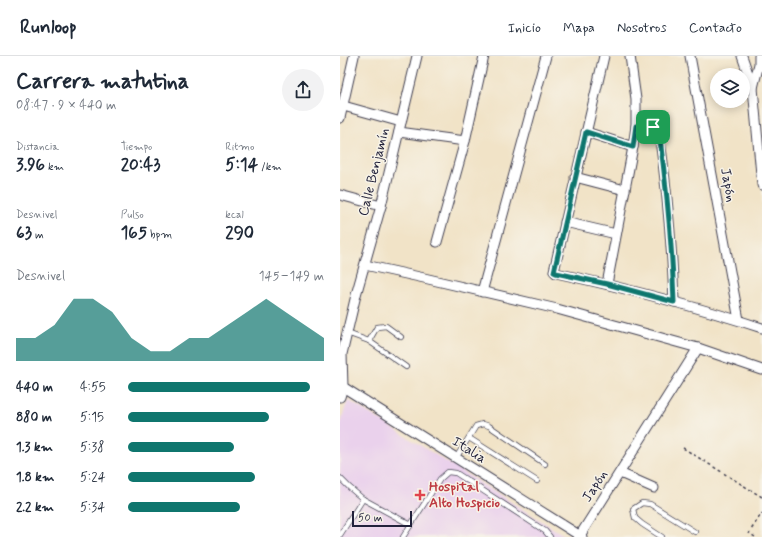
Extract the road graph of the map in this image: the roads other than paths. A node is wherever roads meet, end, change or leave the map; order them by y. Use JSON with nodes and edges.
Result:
{"nodes":[{"id":1,"x":354,"y":56,"type":"edge"},
{"id":2,"x":417,"y":56,"type":"edge"},
{"id":3,"x":484,"y":56,"type":"edge"},
{"id":4,"x":546,"y":56,"type":"edge"},
{"id":5,"x":604,"y":56,"type":"edge"},
{"id":6,"x":630,"y":56,"type":"edge"},
{"id":7,"x":690,"y":56,"type":"edge"},
{"id":8,"x":742,"y":56,"type":"edge"},
{"id":9,"x":759,"y":56,"type":"edge"},
{"id":10,"x":753,"y":88,"type":"junction"},
{"id":11,"x":341,"y":106,"type":"edge"},
{"id":12,"x":340,"y":118,"type":"edge"},
{"id":13,"x":401,"y":122,"type":"junction"},
{"id":14,"x":636,"y":126,"type":"junction"},
{"id":15,"x":398,"y":132,"type":"junction"},
{"id":16,"x":586,"y":132,"type":"junction"},
{"id":17,"x":465,"y":141,"type":"junction"},
{"id":18,"x":633,"y":147,"type":"junction"},
{"id":19,"x":575,"y":177,"type":"junction"},
{"id":20,"x":762,"y":185,"type":"edge"},
{"id":21,"x":625,"y":190,"type":"junction"},
{"id":22,"x":340,"y":195,"type":"edge"},
{"id":23,"x":381,"y":206,"type":"junction"},
{"id":24,"x":565,"y":222,"type":"junction"},
{"id":25,"x":616,"y":234,"type":"junction"},
{"id":26,"x":437,"y":242,"type":"dead end"},
{"id":27,"x":365,"y":265,"type":"junction"},
{"id":28,"x":607,"y":284,"type":"junction"},
{"id":29,"x":482,"y":292,"type":"junction"},
{"id":30,"x":674,"y":302,"type":"junction"},
{"id":31,"x":739,"y":320,"type":"junction"},
{"id":32,"x":762,"y":328,"type":"edge"},
{"id":33,"x":347,"y":333,"type":"junction"},
{"id":34,"x":402,"y":337,"type":"dead end"},
{"id":35,"x":369,"y":341,"type":"junction"},
{"id":36,"x":698,"y":348,"type":"junction"},
{"id":37,"x":406,"y":367,"type":"dead end"},
{"id":38,"x":762,"y":370,"type":"edge"},
{"id":39,"x":342,"y":387,"type":"junction"},
{"id":40,"x":340,"y":397,"type":"edge"},
{"id":41,"x":468,"y":438,"type":"junction"},
{"id":42,"x":456,"y":458,"type":"junction"},
{"id":43,"x":545,"y":464,"type":"dead end"},
{"id":44,"x":620,"y":473,"type":"junction"},
{"id":45,"x":340,"y":478,"type":"edge"},
{"id":46,"x":537,"y":481,"type":"dead end"},
{"id":47,"x":654,"y":488,"type":"dead end"},
{"id":48,"x":364,"y":499,"type":"junction"},
{"id":49,"x":411,"y":526,"type":"junction"},
{"id":50,"x":695,"y":532,"type":"dead end"},
{"id":51,"x":340,"y":535,"type":"edge"},
{"id":52,"x":403,"y":537,"type":"edge"},
{"id":53,"x":550,"y":537,"type":"edge"},
{"id":54,"x":580,"y":537,"type":"edge"},
{"id":55,"x":662,"y":537,"type":"edge"}],
"edges":[{"from":1,"to":11,"type":"street"},
{"from":2,"to":13,"type":"street","name":"Calle Benjamín"},
{"from":3,"to":17,"type":"street"},
{"from":4,"to":29,"type":"street"},
{"from":5,"to":16,"type":"street"},
{"from":6,"to":14,"type":"street"},
{"from":7,"to":31,"type":"street","name":"Japón"},
{"from":8,"to":10,"type":"street"},
{"from":9,"to":10,"type":"street"},
{"from":10,"to":20,"type":"street"},
{"from":11,"to":12,"type":"street"},
{"from":11,"to":13,"type":"street"},
{"from":13,"to":15,"type":"street","name":"Calle Benjamín"},
{"from":14,"to":18,"type":"street"},
{"from":14,"to":30,"type":"street"},
{"from":15,"to":17,"type":"street"},
{"from":15,"to":23,"type":"street","name":"Calle Benjamín"},
{"from":16,"to":18,"type":"street"},
{"from":16,"to":19,"type":"street"},
{"from":17,"to":26,"type":"street"},
{"from":18,"to":21,"type":"street"},
{"from":19,"to":21,"type":"street"},
{"from":19,"to":24,"type":"street"},
{"from":21,"to":25,"type":"street"},
{"from":22,"to":23,"type":"street"},
{"from":23,"to":27,"type":"street","name":"Calle Benjamín"},
{"from":24,"to":25,"type":"street"},
{"from":24,"to":28,"type":"street"},
{"from":25,"to":28,"type":"street"},
{"from":27,"to":29,"type":"street"},
{"from":27,"to":33,"type":"street","name":"Calle Benjamín"},
{"from":28,"to":30,"type":"street"},
{"from":29,"to":36,"type":"street"},
{"from":30,"to":31,"type":"street"},
{"from":31,"to":32,"type":"street"},
{"from":33,"to":35,"type":"lane"},
{"from":33,"to":39,"type":"street","name":"Calle Benjamín"},
{"from":34,"to":35,"type":"lane"},
{"from":35,"to":37,"type":"lane"},
{"from":36,"to":38,"type":"street"},
{"from":36,"to":44,"type":"street","name":"Japón"},
{"from":39,"to":40,"type":"street","name":"Calle Benjamín"},
{"from":39,"to":42,"type":"street","name":"Italia"},
{"from":41,"to":42,"type":"lane"},
{"from":41,"to":43,"type":"lane"},
{"from":41,"to":46,"type":"lane"},
{"from":42,"to":54,"type":"street","name":"Italia"},
{"from":44,"to":47,"type":"street"},
{"from":44,"to":54,"type":"street","name":"Japón"},
{"from":45,"to":48,"type":"lane"},
{"from":48,"to":49,"type":"lane"},
{"from":48,"to":51,"type":"lane"},
{"from":49,"to":52,"type":"lane"},
{"from":49,"to":53,"type":"lane"},
{"from":50,"to":55,"type":"lane"}]}
